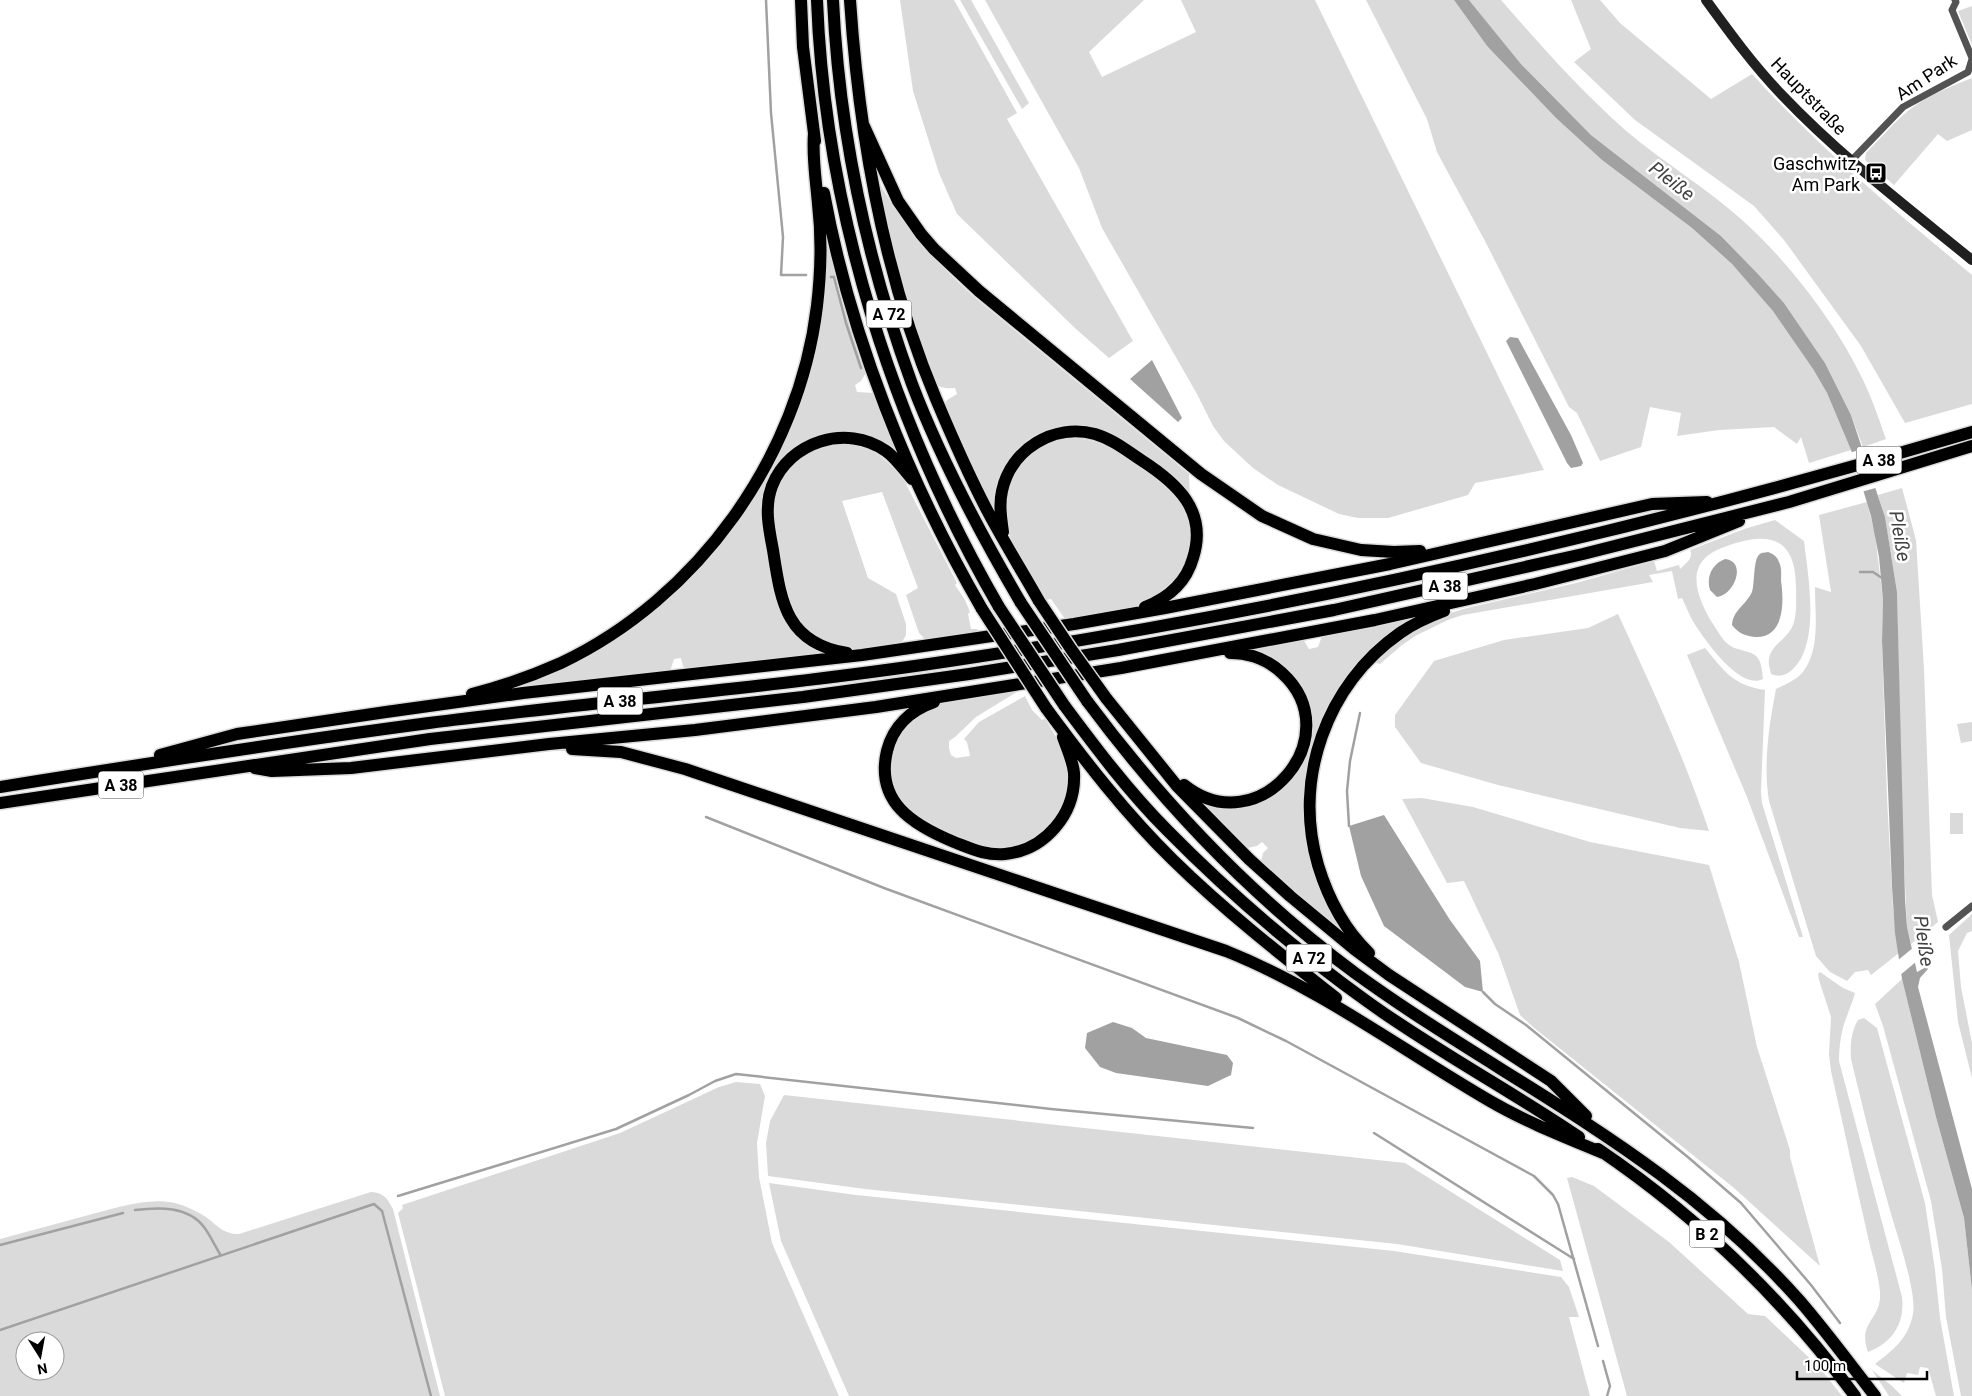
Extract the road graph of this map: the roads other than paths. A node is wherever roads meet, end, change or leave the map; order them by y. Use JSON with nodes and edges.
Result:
{"nodes":[{"id":1,"x":801,"y":0,"type":"edge"},
{"id":2,"x":817,"y":0,"type":"edge"},
{"id":3,"x":833,"y":0,"type":"edge"},
{"id":4,"x":850,"y":0,"type":"edge"},
{"id":5,"x":1706,"y":0,"type":"edge"},
{"id":6,"x":1955,"y":0,"type":"edge"},
{"id":7,"x":1972,"y":58,"type":"edge"},
{"id":8,"x":862,"y":124,"type":"junction"},
{"id":9,"x":814,"y":133,"type":"junction"},
{"id":10,"x":1852,"y":161,"type":"junction"},
{"id":11,"x":1972,"y":260,"type":"edge"},
{"id":12,"x":1972,"y":432,"type":"edge"},
{"id":13,"x":1972,"y":446,"type":"edge"},
{"id":14,"x":919,"y":487,"type":"junction"},
{"id":15,"x":1726,"y":502,"type":"junction"},
{"id":16,"x":1769,"y":507,"type":"junction"},
{"id":17,"x":1004,"y":540,"type":"junction"},
{"id":18,"x":1480,"y":544,"type":"junction"},
{"id":19,"x":1485,"y":596,"type":"junction"},
{"id":20,"x":1127,"y":615,"type":"junction"},
{"id":21,"x":1203,"y":654,"type":"junction"},
{"id":22,"x":862,"y":655,"type":"junction"},
{"id":23,"x":971,"y":692,"type":"junction"},
{"id":24,"x":386,"y":712,"type":"junction"},
{"id":25,"x":1058,"y":724,"type":"junction"},
{"id":26,"x":492,"y":751,"type":"junction"},
{"id":27,"x":243,"y":766,"type":"junction"},
{"id":28,"x":124,"y":767,"type":"junction"},
{"id":29,"x":1163,"y":769,"type":"junction"},
{"id":30,"x":0,"y":787,"type":"edge"},
{"id":31,"x":0,"y":803,"type":"edge"},
{"id":32,"x":1972,"y":906,"type":"edge"},
{"id":33,"x":1946,"y":927,"type":"dead end"},
{"id":34,"x":1425,"y":999,"type":"junction"},
{"id":35,"x":1373,"y":1028,"type":"junction"},
{"id":36,"x":1604,"y":1134,"type":"junction"},
{"id":37,"x":1603,"y":1153,"type":"junction"},
{"id":38,"x":1855,"y":1396,"type":"edge"},
{"id":39,"x":1875,"y":1396,"type":"edge"}],
"edges":[{"from":1,"to":9,"type":"highway"},
{"from":2,"to":37,"type":"highway","number":"A 72","bridge":true},
{"from":3,"to":36,"type":"highway","number":"A 72","bridge":true},
{"from":4,"to":8,"type":"highway"},
{"from":5,"to":10,"type":"main road","name":"Hauptstraße"},
{"from":6,"to":7,"type":"street","name":"Am Park"},
{"from":7,"to":10,"type":"street","name":"Am Park"},
{"from":8,"to":17,"type":"highway"},
{"from":8,"to":18,"type":"highway"},
{"from":9,"to":14,"type":"highway"},
{"from":9,"to":24,"type":"highway"},
{"from":10,"to":11,"type":"main road","name":"Hauptstraße"},
{"from":12,"to":15,"type":"highway","number":"A 38"},
{"from":13,"to":16,"type":"highway","number":"A 38"},
{"from":14,"to":22,"type":"highway"},
{"from":14,"to":25,"type":"highway","bridge":true},
{"from":15,"to":18,"type":"highway"},
{"from":15,"to":28,"type":"highway","number":"A 38"},
{"from":16,"to":19,"type":"highway"},
{"from":16,"to":27,"type":"highway","number":"A 38"},
{"from":17,"to":20,"type":"highway"},
{"from":17,"to":29,"type":"highway","bridge":true},
{"from":18,"to":20,"type":"highway"},
{"from":19,"to":21,"type":"highway"},
{"from":19,"to":34,"type":"highway"},
{"from":20,"to":22,"type":"highway"},
{"from":21,"to":23,"type":"highway"},
{"from":21,"to":29,"type":"highway"},
{"from":22,"to":24,"type":"highway"},
{"from":23,"to":25,"type":"highway"},
{"from":23,"to":26,"type":"highway"},
{"from":24,"to":28,"type":"highway"},
{"from":25,"to":35,"type":"highway"},
{"from":26,"to":27,"type":"highway"},
{"from":26,"to":35,"type":"highway"},
{"from":27,"to":31,"type":"highway","number":"A 38"},
{"from":28,"to":30,"type":"highway","number":"A 38"},
{"from":29,"to":34,"type":"highway"},
{"from":32,"to":33,"type":"street"},
{"from":34,"to":36,"type":"highway"},
{"from":35,"to":37,"type":"highway"},
{"from":36,"to":39,"type":"highway","number":"B 2"},
{"from":37,"to":38,"type":"highway","number":"B 2"}]}
